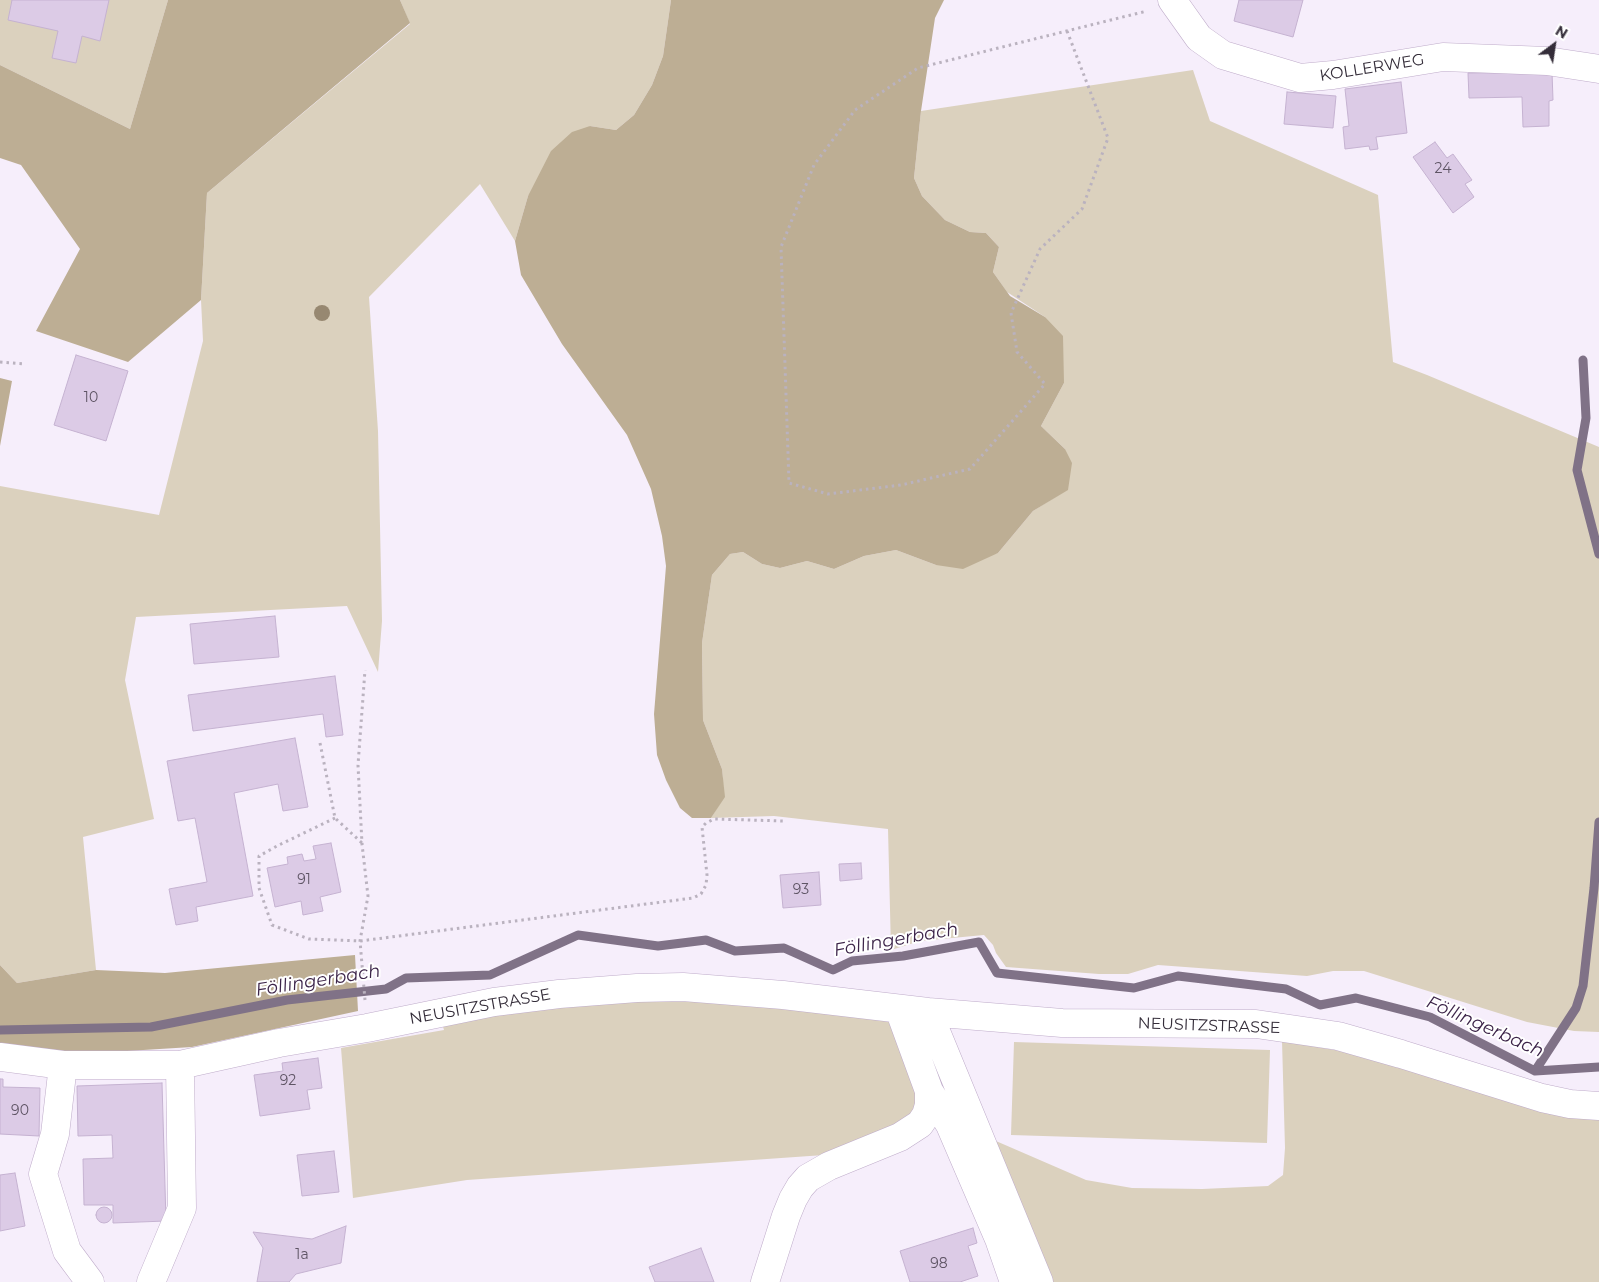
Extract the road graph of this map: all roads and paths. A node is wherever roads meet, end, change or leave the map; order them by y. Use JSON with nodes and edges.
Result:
{"nodes":[{"id":1,"x":1173,"y":2,"type":"edge"},
{"id":2,"x":1067,"y":31,"type":"junction"},
{"id":3,"x":1599,"y":69,"type":"edge"},
{"id":4,"x":0,"y":362,"type":"edge"},
{"id":5,"x":24,"y":364,"type":"dead end"},
{"id":6,"x":365,"y":670,"type":"dead end"},
{"id":7,"x":320,"y":743,"type":"dead end"},
{"id":8,"x":335,"y":818,"type":"junction"},
{"id":9,"x":784,"y":821,"type":"dead end"},
{"id":10,"x":362,"y":844,"type":"junction"},
{"id":11,"x":360,"y":942,"type":"junction"},
{"id":12,"x":365,"y":1002,"type":"dead end"},
{"id":13,"x":899,"y":1009,"type":"junction"},
{"id":14,"x":928,"y":1012,"type":"junction"},
{"id":15,"x":0,"y":1057,"type":"edge"},
{"id":16,"x":63,"y":1065,"type":"junction"},
{"id":17,"x":180,"y":1065,"type":"junction"},
{"id":18,"x":929,"y":1091,"type":"junction"},
{"id":19,"x":1599,"y":1106,"type":"edge"},
{"id":20,"x":90,"y":1282,"type":"edge"},
{"id":21,"x":151,"y":1282,"type":"edge"},
{"id":22,"x":765,"y":1282,"type":"edge"},
{"id":23,"x":1014,"y":1282,"type":"edge"},
{"id":24,"x":1039,"y":1282,"type":"edge"}],
"edges":[{"from":1,"to":2,"type":"path"},
{"from":1,"to":3,"type":"street","name":"KOLLERWEG"},
{"from":2,"to":2,"type":"path"},
{"from":4,"to":5,"type":"path"},
{"from":6,"to":10,"type":"path"},
{"from":7,"to":8,"type":"path"},
{"from":8,"to":10,"type":"path"},
{"from":8,"to":11,"type":"path"},
{"from":9,"to":11,"type":"path"},
{"from":10,"to":11,"type":"path"},
{"from":11,"to":12,"type":"path"},
{"from":13,"to":14,"type":"street","name":"NEUSITZSTRASSE"},
{"from":13,"to":17,"type":"street","name":"NEUSITZSTRASSE"},
{"from":13,"to":18,"type":"street"},
{"from":14,"to":19,"type":"street","name":"NEUSITZSTRASSE"},
{"from":14,"to":24,"type":"street"},
{"from":15,"to":16,"type":"street","name":"NEUSITZSTRASSE"},
{"from":16,"to":17,"type":"street","name":"NEUSITZSTRASSE"},
{"from":16,"to":20,"type":"street"},
{"from":17,"to":21,"type":"street"},
{"from":18,"to":22,"type":"street"},
{"from":18,"to":23,"type":"street"}]}
